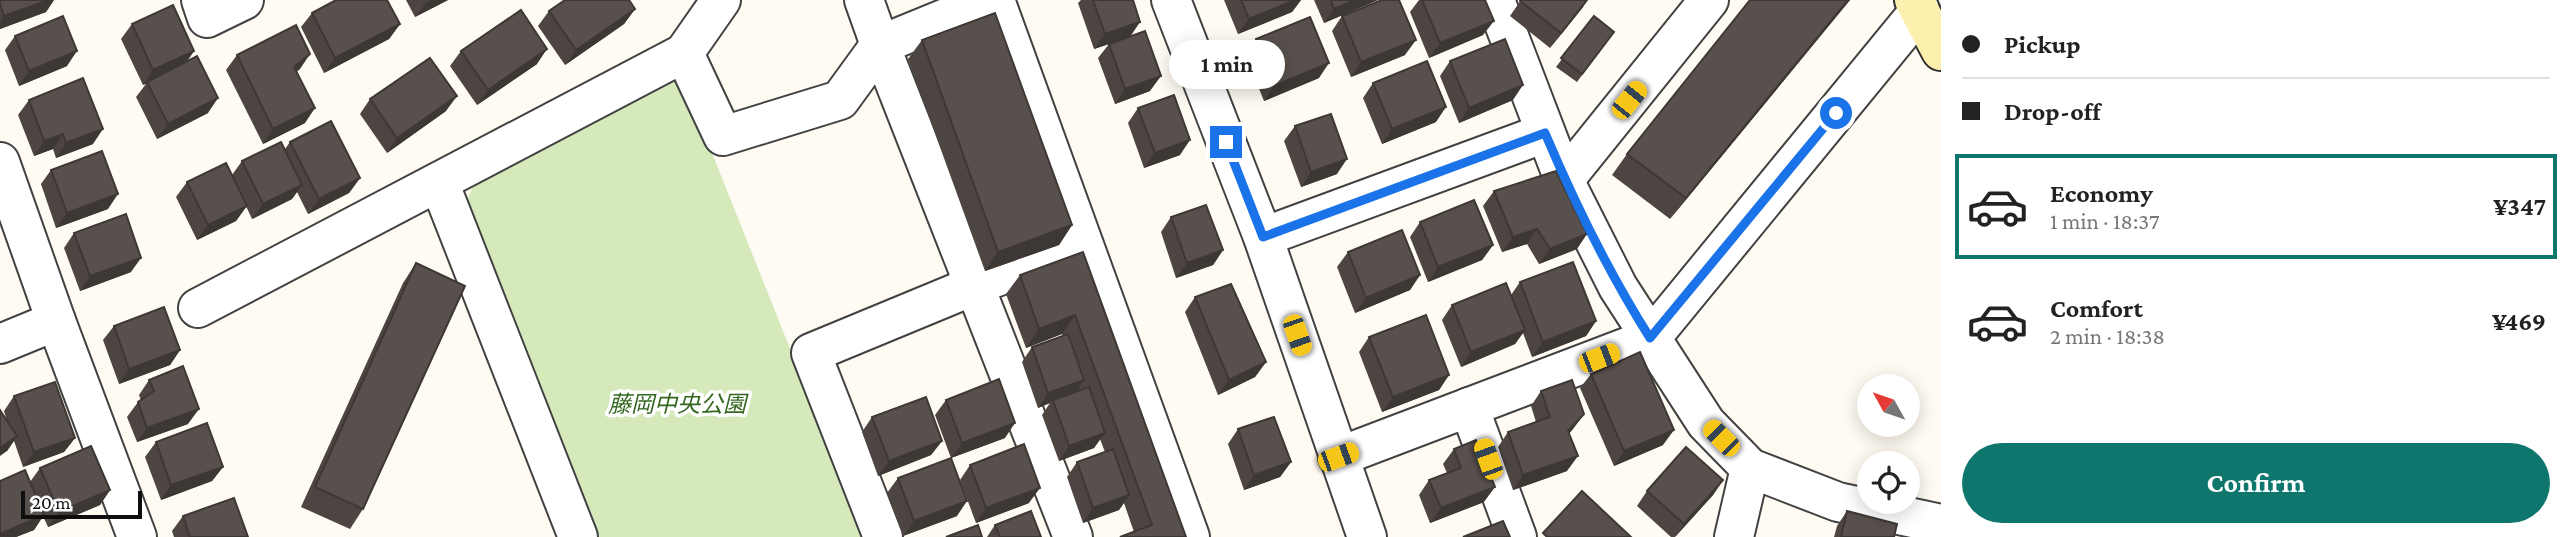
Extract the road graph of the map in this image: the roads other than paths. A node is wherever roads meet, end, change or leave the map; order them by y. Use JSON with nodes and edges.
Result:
{"nodes":[{"id":1,"x":201,"y":0,"type":"edge"},
{"id":2,"x":244,"y":0,"type":"edge"},
{"id":3,"x":721,"y":0,"type":"edge"},
{"id":4,"x":864,"y":0,"type":"edge"},
{"id":5,"x":993,"y":0,"type":"edge"},
{"id":6,"x":1171,"y":0,"type":"edge"},
{"id":7,"x":1495,"y":0,"type":"edge"},
{"id":8,"x":1709,"y":0,"type":"edge"},
{"id":9,"x":1917,"y":5,"type":"edge"},
{"id":10,"x":880,"y":46,"type":"junction"},
{"id":11,"x":1941,"y":51,"type":"edge"},
{"id":12,"x":684,"y":53,"type":"junction"},
{"id":13,"x":1545,"y":133,"type":"junction"},
{"id":14,"x":0,"y":162,"type":"edge"},
{"id":15,"x":1564,"y":180,"type":"junction"},
{"id":16,"x":439,"y":182,"type":"junction"},
{"id":17,"x":1263,"y":237,"type":"junction"},
{"id":18,"x":1083,"y":244,"type":"junction"},
{"id":19,"x":973,"y":286,"type":"junction"},
{"id":20,"x":198,"y":308,"type":"dead end"},
{"id":21,"x":56,"y":321,"type":"junction"},
{"id":22,"x":1650,"y":338,"type":"junction"},
{"id":23,"x":0,"y":344,"type":"edge"},
{"id":24,"x":1469,"y":407,"type":"junction"},
{"id":25,"x":1338,"y":457,"type":"junction"},
{"id":26,"x":1750,"y":468,"type":"junction"},
{"id":27,"x":1927,"y":527,"type":"edge"},
{"id":28,"x":137,"y":537,"type":"edge"},
{"id":29,"x":578,"y":537,"type":"edge"},
{"id":30,"x":883,"y":537,"type":"edge"},
{"id":31,"x":1073,"y":537,"type":"edge"},
{"id":32,"x":1190,"y":537,"type":"edge"},
{"id":33,"x":1367,"y":537,"type":"edge"},
{"id":34,"x":1517,"y":537,"type":"edge"},
{"id":35,"x":1734,"y":537,"type":"edge"}],
"edges":[{"from":1,"to":2,"type":"street"},
{"from":3,"to":12,"type":"street"},
{"from":4,"to":10,"type":"street"},
{"from":5,"to":10,"type":"street"},
{"from":5,"to":18,"type":"street"},
{"from":6,"to":17,"type":"street"},
{"from":7,"to":13,"type":"street"},
{"from":8,"to":15,"type":"street"},
{"from":9,"to":11,"type":"street"},
{"from":9,"to":22,"type":"street"},
{"from":10,"to":12,"type":"street"},
{"from":10,"to":19,"type":"street"},
{"from":12,"to":16,"type":"street"},
{"from":13,"to":15,"type":"street"},
{"from":13,"to":17,"type":"street"},
{"from":14,"to":21,"type":"street"},
{"from":15,"to":22,"type":"street"},
{"from":16,"to":20,"type":"street"},
{"from":16,"to":29,"type":"street"},
{"from":17,"to":25,"type":"street"},
{"from":18,"to":19,"type":"street"},
{"from":18,"to":32,"type":"street"},
{"from":19,"to":30,"type":"street"},
{"from":19,"to":31,"type":"street"},
{"from":21,"to":23,"type":"street"},
{"from":21,"to":28,"type":"street"},
{"from":22,"to":24,"type":"street"},
{"from":22,"to":26,"type":"street"},
{"from":24,"to":25,"type":"street"},
{"from":24,"to":34,"type":"street"},
{"from":25,"to":33,"type":"street"},
{"from":26,"to":27,"type":"street"},
{"from":26,"to":35,"type":"street"}]}
